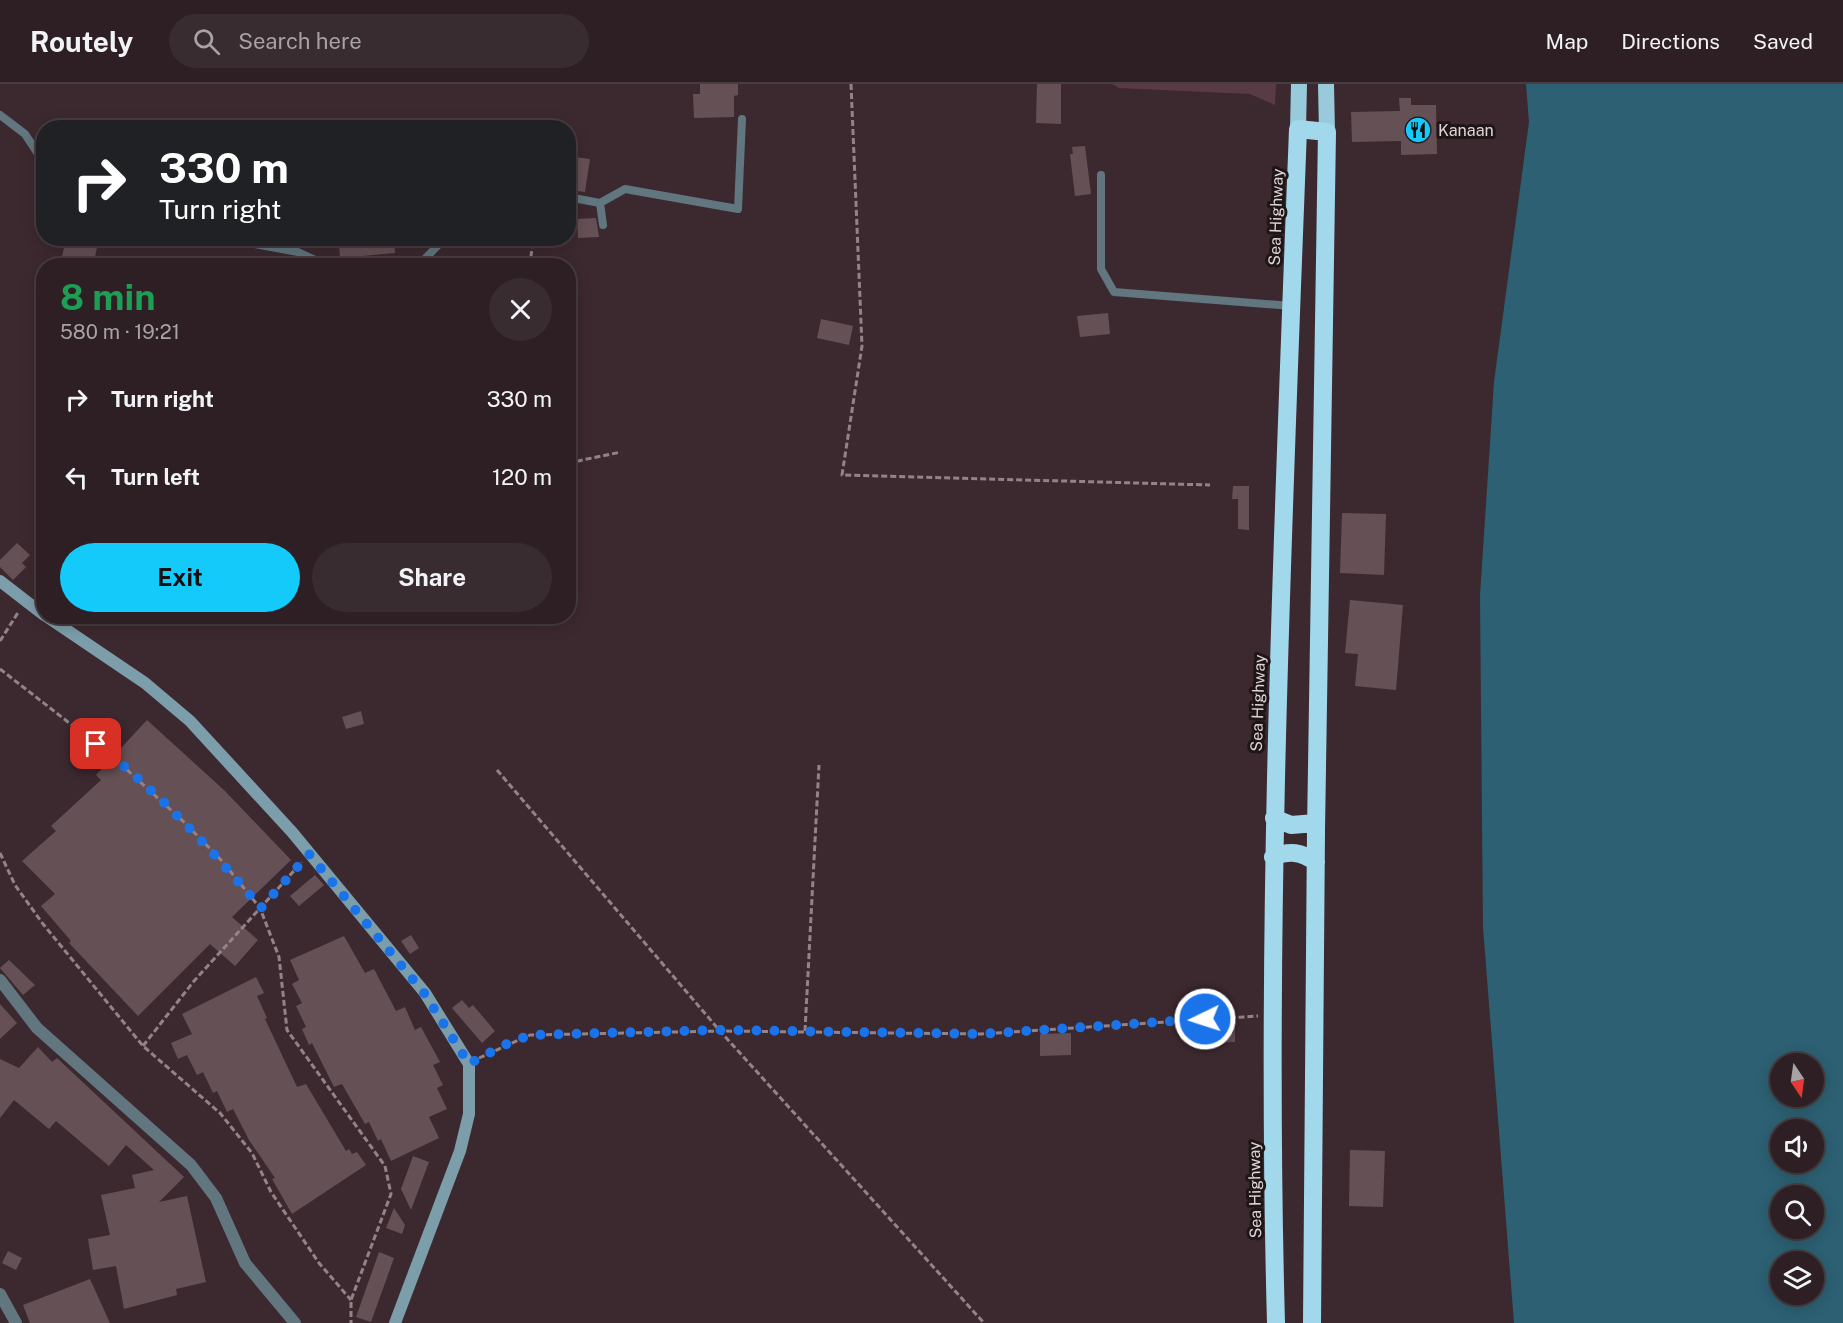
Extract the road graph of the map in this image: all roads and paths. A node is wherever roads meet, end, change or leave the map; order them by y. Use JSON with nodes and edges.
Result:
{"nodes":[{"id":1,"x":851,"y":84,"type":"edge"},
{"id":2,"x":1299,"y":84,"type":"edge"},
{"id":3,"x":1327,"y":88,"type":"edge"},
{"id":4,"x":0,"y":115,"type":"edge"},
{"id":5,"x":742,"y":119,"type":"dead end"},
{"id":6,"x":1298,"y":129,"type":"junction"},
{"id":7,"x":1327,"y":132,"type":"junction"},
{"id":8,"x":36,"y":151,"type":"edge"},
{"id":9,"x":1101,"y":175,"type":"dead end"},
{"id":10,"x":576,"y":198,"type":"edge"},
{"id":11,"x":600,"y":203,"type":"junction"},
{"id":12,"x":603,"y":225,"type":"dead end"},
{"id":13,"x":265,"y":246,"type":"edge"},
{"id":14,"x":437,"y":246,"type":"edge"},
{"id":15,"x":311,"y":258,"type":"edge"},
{"id":16,"x":426,"y":258,"type":"edge"},
{"id":17,"x":1292,"y":306,"type":"junction"},
{"id":18,"x":621,"y":452,"type":"dead end"},
{"id":19,"x":576,"y":461,"type":"edge"},
{"id":20,"x":1210,"y":485,"type":"dead end"},
{"id":21,"x":0,"y":580,"type":"edge"},
{"id":22,"x":25,"y":602,"type":"junction"},
{"id":23,"x":36,"y":610,"type":"edge"},
{"id":24,"x":57,"y":624,"type":"edge"},
{"id":25,"x":0,"y":641,"type":"edge"},
{"id":26,"x":0,"y":669,"type":"edge"},
{"id":27,"x":819,"y":765,"type":"dead end"},
{"id":28,"x":497,"y":770,"type":"dead end"},
{"id":29,"x":1274,"y":818,"type":"junction"},
{"id":30,"x":1316,"y":823,"type":"junction"},
{"id":31,"x":0,"y":853,"type":"edge"},
{"id":32,"x":309,"y":854,"type":"junction"},
{"id":33,"x":1273,"y":857,"type":"junction"},
{"id":34,"x":1316,"y":862,"type":"junction"},
{"id":35,"x":261,"y":908,"type":"junction"},
{"id":36,"x":0,"y":980,"type":"edge"},
{"id":37,"x":1272,"y":1015,"type":"junction"},
{"id":38,"x":720,"y":1030,"type":"junction"},
{"id":39,"x":805,"y":1031,"type":"junction"},
{"id":40,"x":143,"y":1046,"type":"junction"},
{"id":41,"x":469,"y":1064,"type":"junction"},
{"id":42,"x":0,"y":1294,"type":"edge"},
{"id":43,"x":351,"y":1300,"type":"junction"},
{"id":44,"x":16,"y":1323,"type":"edge"},
{"id":45,"x":295,"y":1323,"type":"edge"},
{"id":46,"x":351,"y":1323,"type":"edge"},
{"id":47,"x":394,"y":1323,"type":"edge"},
{"id":48,"x":984,"y":1323,"type":"edge"},
{"id":49,"x":1276,"y":1323,"type":"edge"},
{"id":50,"x":1312,"y":1323,"type":"edge"}],
"edges":[{"from":1,"to":20,"type":"path"},
{"from":2,"to":6,"type":"highway","name":"Sea Highway"},
{"from":3,"to":7,"type":"highway"},
{"from":4,"to":8,"type":"lane"},
{"from":5,"to":11,"type":"lane"},
{"from":6,"to":7,"type":"highway"},
{"from":6,"to":17,"type":"highway","name":"Sea Highway"},
{"from":7,"to":30,"type":"highway"},
{"from":9,"to":17,"type":"lane"},
{"from":10,"to":11,"type":"lane"},
{"from":11,"to":12,"type":"lane"},
{"from":13,"to":15,"type":"lane"},
{"from":14,"to":16,"type":"lane"},
{"from":17,"to":29,"type":"highway","name":"Sea Highway"},
{"from":18,"to":19,"type":"path"},
{"from":21,"to":22,"type":"main road"},
{"from":22,"to":23,"type":"main road"},
{"from":22,"to":25,"type":"path"},
{"from":24,"to":32,"type":"main road"},
{"from":26,"to":35,"type":"path"},
{"from":27,"to":39,"type":"path"},
{"from":28,"to":38,"type":"path"},
{"from":29,"to":30,"type":"highway"},
{"from":29,"to":33,"type":"highway","name":"Sea Highway"},
{"from":30,"to":34,"type":"highway"},
{"from":31,"to":40,"type":"path"},
{"from":32,"to":35,"type":"path"},
{"from":32,"to":41,"type":"main road"},
{"from":33,"to":34,"type":"highway"},
{"from":33,"to":37,"type":"highway","name":"Sea Highway"},
{"from":34,"to":50,"type":"highway"},
{"from":35,"to":40,"type":"path"},
{"from":35,"to":43,"type":"path"},
{"from":36,"to":45,"type":"street"},
{"from":37,"to":39,"type":"path"},
{"from":37,"to":49,"type":"highway","name":"Sea Highway"},
{"from":38,"to":39,"type":"path"},
{"from":38,"to":41,"type":"path"},
{"from":38,"to":48,"type":"path"},
{"from":40,"to":43,"type":"path"},
{"from":41,"to":47,"type":"main road"},
{"from":42,"to":44,"type":"street"},
{"from":43,"to":46,"type":"path"}]}
